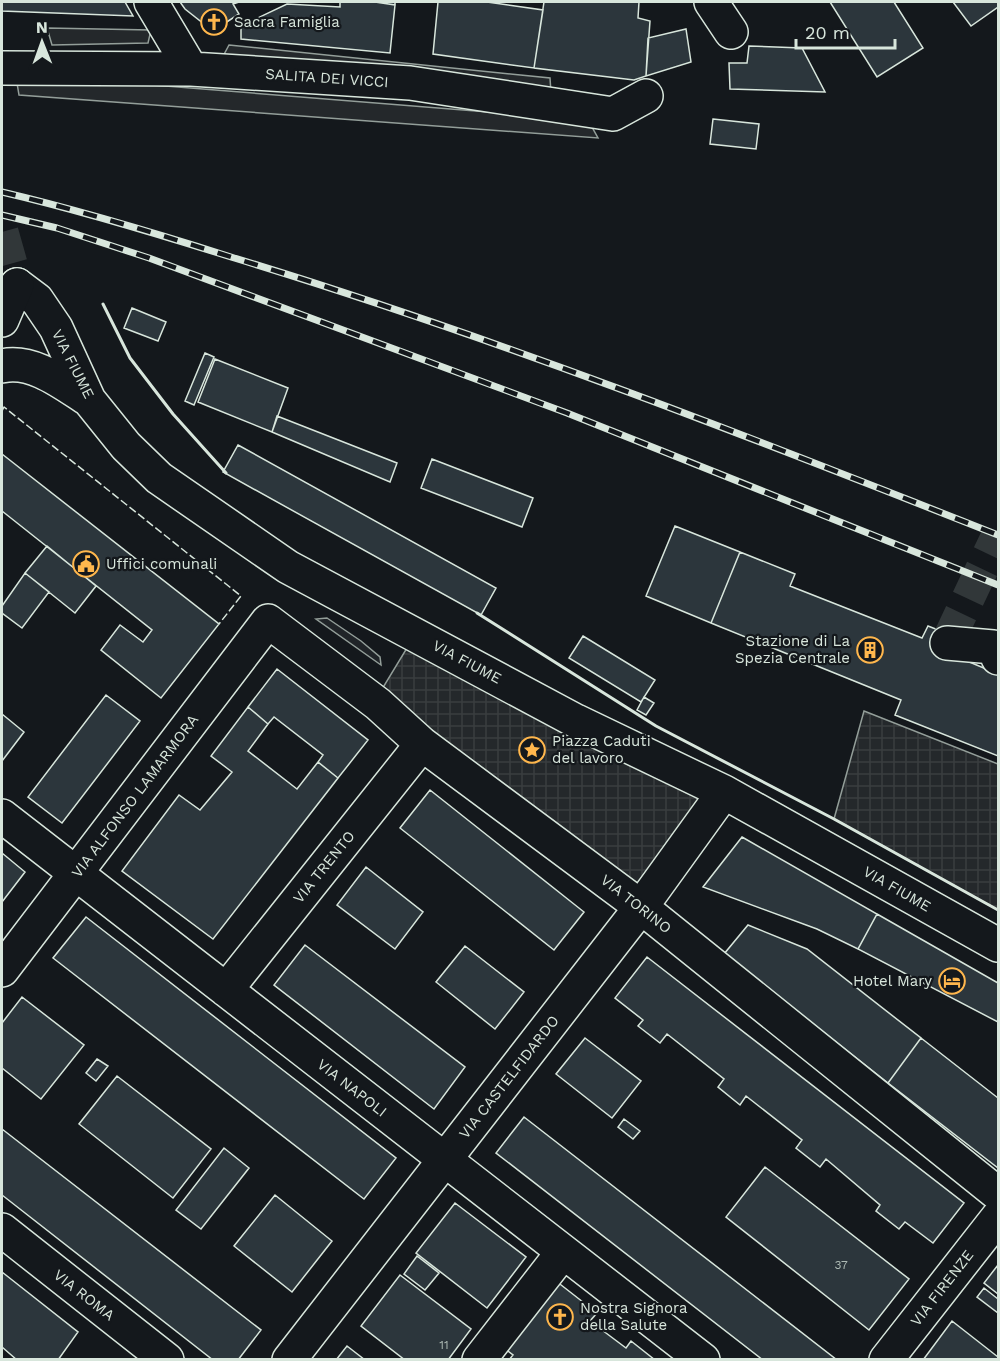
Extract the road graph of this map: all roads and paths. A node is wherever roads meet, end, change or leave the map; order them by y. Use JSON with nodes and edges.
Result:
{"nodes":[{"id":1,"x":151,"y":2,"type":"edge"},
{"id":2,"x":711,"y":2,"type":"edge"},
{"id":3,"x":731,"y":32,"type":"dead end"},
{"id":4,"x":2,"y":68,"type":"edge"},
{"id":5,"x":191,"y":69,"type":"junction"},
{"id":6,"x":646,"y":96,"type":"dead end"},
{"id":7,"x":2,"y":320,"type":"edge"},
{"id":8,"x":2,"y":366,"type":"edge"},
{"id":9,"x":89,"y":400,"type":"junction"},
{"id":10,"x":267,"y":621,"type":"joint"},
{"id":11,"x":946,"y":643,"type":"dead end"},
{"id":12,"x":996,"y":661,"type":"edge"},
{"id":13,"x":422,"y":744,"type":"junction"},
{"id":14,"x":724,"y":792,"type":"junction"},
{"id":15,"x":2,"y":816,"type":"edge"},
{"id":16,"x":76,"y":874,"type":"junction"},
{"id":17,"x":641,"y":907,"type":"junction"},
{"id":18,"x":999,"y":945,"type":"edge"},
{"id":19,"x":2,"y":970,"type":"edge"},
{"id":20,"x":226,"y":990,"type":"junction"},
{"id":21,"x":445,"y":1160,"type":"junction"},
{"id":22,"x":999,"y":1194,"type":"edge"},
{"id":23,"x":999,"y":1217,"type":"edge"},
{"id":24,"x":2,"y":1230,"type":"edge"},
{"id":25,"x":563,"y":1251,"type":"junction"},
{"id":26,"x":167,"y":1359,"type":"edge"},
{"id":27,"x":290,"y":1359,"type":"edge"},
{"id":28,"x":479,"y":1359,"type":"edge"},
{"id":29,"x":703,"y":1359,"type":"edge"},
{"id":30,"x":886,"y":1359,"type":"edge"}],
"edges":[{"from":1,"to":5,"type":"street"},
{"from":2,"to":3,"type":"street"},
{"from":4,"to":5,"type":"street","name":"SALITA DEI VICCI"},
{"from":5,"to":6,"type":"street","name":"SALITA DEI VICCI"},
{"from":7,"to":9,"type":"street","name":"VIA FIUME"},
{"from":8,"to":9,"type":"street"},
{"from":9,"to":14,"type":"street","name":"VIA FIUME"},
{"from":10,"to":13,"type":"street","name":"VIA TORINO"},
{"from":10,"to":16,"type":"street","name":"VIA ALFONSO LAMARMORA"},
{"from":11,"to":12,"type":"street"},
{"from":13,"to":17,"type":"street","name":"VIA TORINO"},
{"from":13,"to":20,"type":"street","name":"VIA TRENTO"},
{"from":14,"to":17,"type":"street","name":"VIA CASTELFIDARDO"},
{"from":14,"to":18,"type":"street","name":"VIA FIUME"},
{"from":15,"to":16,"type":"street","name":"VIA NAPOLI"},
{"from":16,"to":19,"type":"street","name":"VIA ALFONSO LAMARMORA"},
{"from":16,"to":20,"type":"street","name":"VIA NAPOLI"},
{"from":17,"to":21,"type":"street","name":"VIA CASTELFIDARDO"},
{"from":17,"to":22,"type":"street","name":"VIA TORINO"},
{"from":20,"to":21,"type":"street","name":"VIA NAPOLI"},
{"from":21,"to":25,"type":"street","name":"VIA NAPOLI"},
{"from":21,"to":27,"type":"street","name":"VIA CASTELFIDARDO"},
{"from":23,"to":30,"type":"street","name":"VIA FIRENZE"},
{"from":24,"to":26,"type":"street","name":"VIA ROMA"},
{"from":25,"to":28,"type":"street"},
{"from":25,"to":29,"type":"street","name":"VIA NAPOLI"}]}
